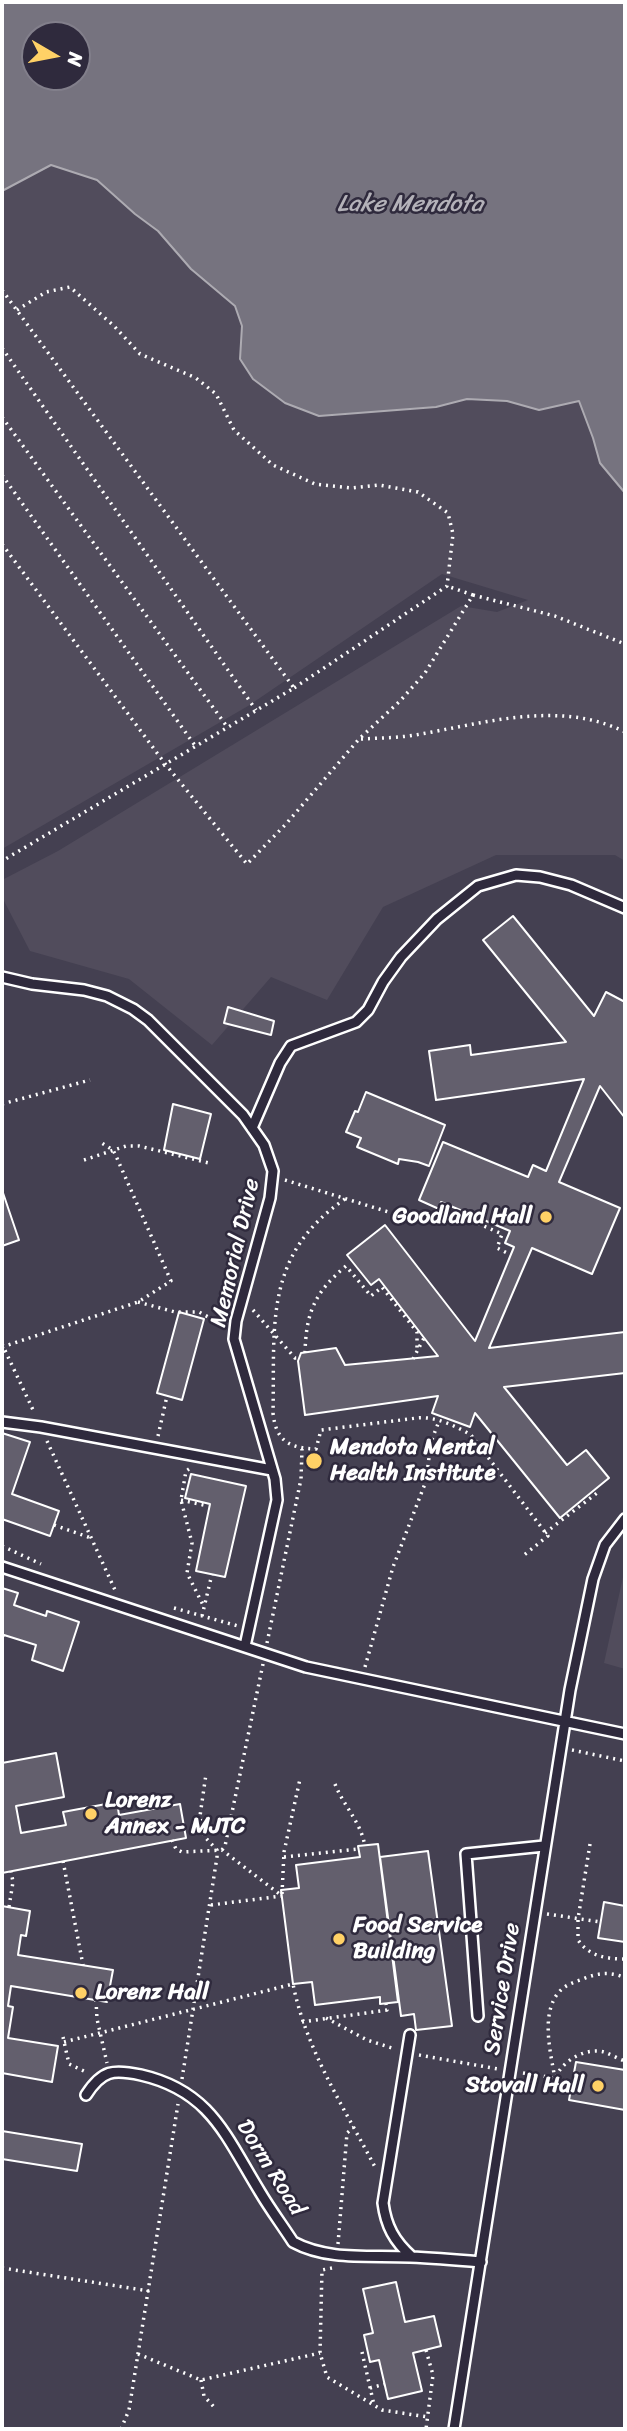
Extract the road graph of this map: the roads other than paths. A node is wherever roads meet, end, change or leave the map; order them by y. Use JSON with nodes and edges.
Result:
{"nodes":[{"id":1,"x":625,"y":908,"type":"edge"},
{"id":2,"x":2,"y":977,"type":"edge"},
{"id":3,"x":252,"y":1128,"type":"junction"},
{"id":4,"x":2,"y":1422,"type":"edge"},
{"id":5,"x":272,"y":1470,"type":"junction"},
{"id":6,"x":625,"y":1519,"type":"edge"},
{"id":7,"x":2,"y":1567,"type":"edge"},
{"id":8,"x":245,"y":1646,"type":"junction"},
{"id":9,"x":565,"y":1720,"type":"junction"},
{"id":10,"x":625,"y":1734,"type":"edge"},
{"id":11,"x":544,"y":1846,"type":"junction"},
{"id":12,"x":478,"y":2015,"type":"dead end"},
{"id":13,"x":410,"y":2035,"type":"dead end"},
{"id":14,"x":86,"y":2095,"type":"dead end"},
{"id":15,"x":412,"y":2257,"type":"junction"},
{"id":16,"x":481,"y":2262,"type":"junction"},
{"id":17,"x":454,"y":2429,"type":"edge"}],
"edges":[{"from":1,"to":3,"type":"lane"},
{"from":2,"to":3,"type":"lane","name":"Memorial Drive"},
{"from":3,"to":5,"type":"lane","name":"Memorial Drive"},
{"from":4,"to":5,"type":"lane"},
{"from":5,"to":8,"type":"lane","name":"Memorial Drive"},
{"from":6,"to":9,"type":"lane","name":"Service Drive"},
{"from":7,"to":8,"type":"lane"},
{"from":8,"to":9,"type":"lane"},
{"from":9,"to":10,"type":"lane"},
{"from":9,"to":11,"type":"lane","name":"Service Drive"},
{"from":11,"to":12,"type":"lane"},
{"from":11,"to":16,"type":"lane","name":"Service Drive"},
{"from":13,"to":15,"type":"lane"},
{"from":14,"to":15,"type":"lane","name":"Dorm Road"},
{"from":15,"to":16,"type":"lane","name":"Dorm Road"},
{"from":16,"to":17,"type":"lane","name":"Service Drive"}]}
